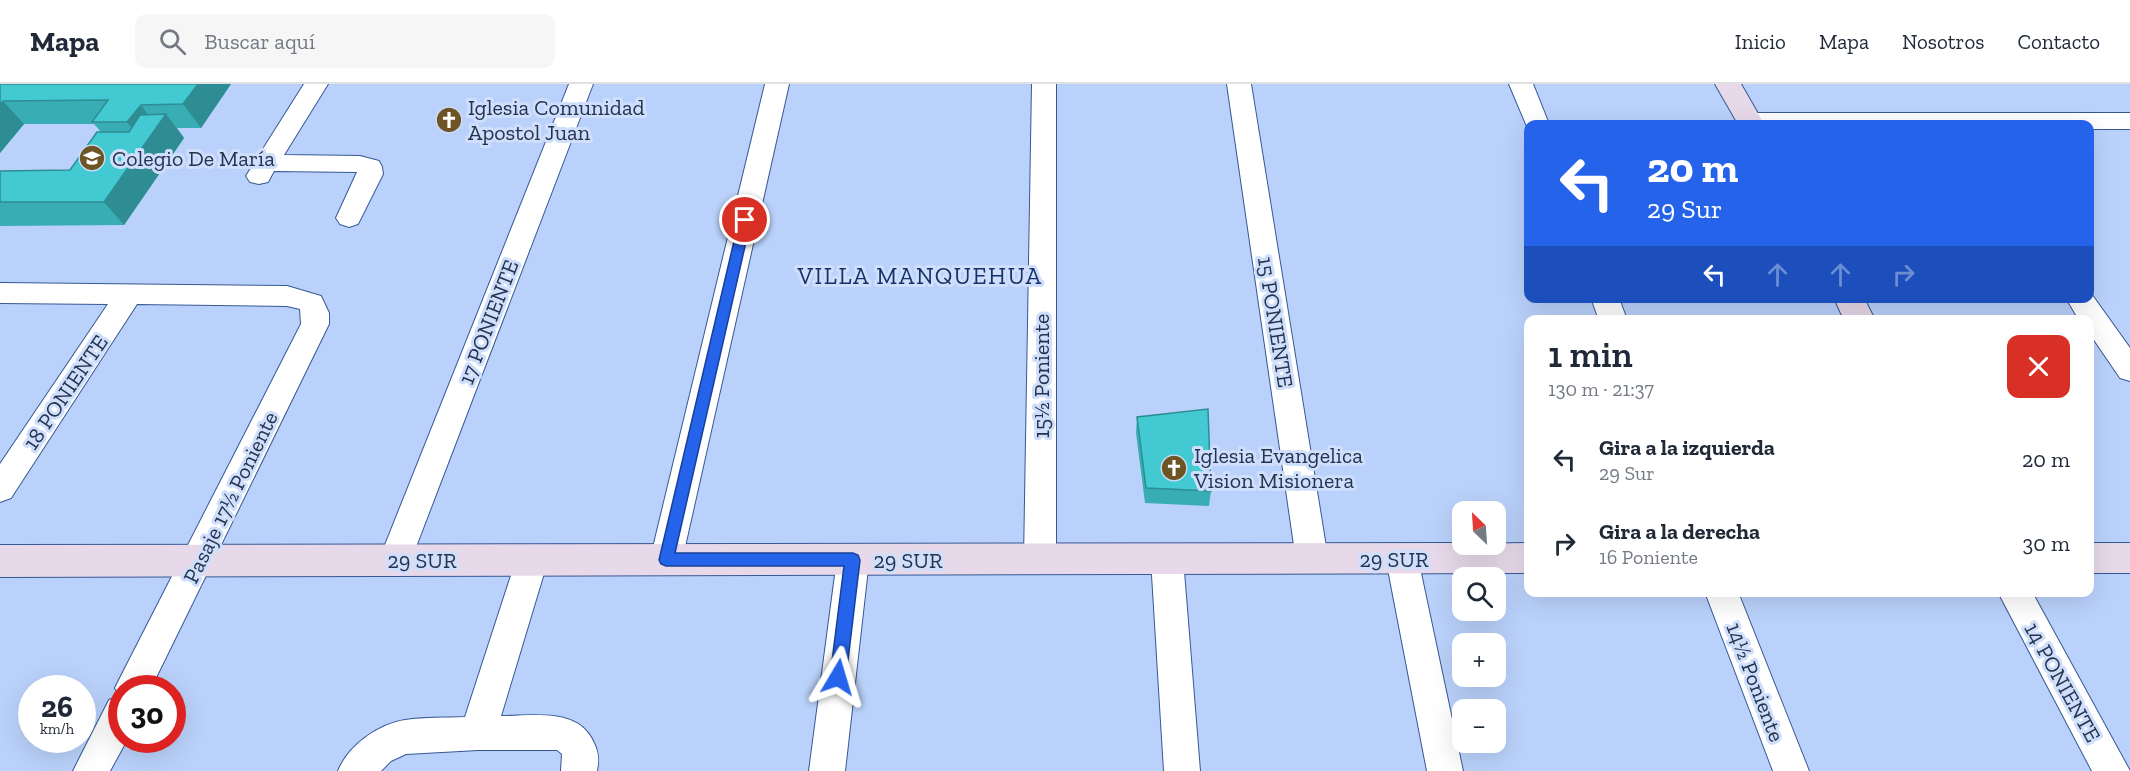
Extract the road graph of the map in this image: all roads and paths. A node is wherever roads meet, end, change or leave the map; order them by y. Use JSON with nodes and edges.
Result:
{"nodes":[{"id":1,"x":316,"y":84,"type":"edge"},
{"id":2,"x":581,"y":84,"type":"edge"},
{"id":3,"x":777,"y":84,"type":"edge"},
{"id":4,"x":1044,"y":84,"type":"edge"},
{"id":5,"x":1239,"y":84,"type":"edge"},
{"id":6,"x":1521,"y":84,"type":"edge"},
{"id":7,"x":1728,"y":84,"type":"edge"},
{"id":8,"x":1535,"y":120,"type":"edge"},
{"id":9,"x":1748,"y":120,"type":"edge"},
{"id":10,"x":2094,"y":121,"type":"edge"},
{"id":11,"x":2130,"y":121,"type":"edge"},
{"id":12,"x":349,"y":218,"type":"dead end"},
{"id":13,"x":0,"y":293,"type":"edge"},
{"id":14,"x":129,"y":294,"type":"junction"},
{"id":15,"x":2094,"y":319,"type":"edge"},
{"id":16,"x":2130,"y":370,"type":"edge"},
{"id":17,"x":0,"y":489,"type":"edge"},
{"id":18,"x":1524,"y":558,"type":"edge"},
{"id":19,"x":2094,"y":558,"type":"edge"},
{"id":20,"x":2130,"y":558,"type":"edge"},
{"id":21,"x":1167,"y":559,"type":"junction"},
{"id":22,"x":1312,"y":559,"type":"junction"},
{"id":23,"x":1402,"y":559,"type":"junction"},
{"id":24,"x":395,"y":560,"type":"junction"},
{"id":25,"x":532,"y":560,"type":"junction"},
{"id":26,"x":666,"y":560,"type":"junction"},
{"id":27,"x":853,"y":560,"type":"junction"},
{"id":28,"x":1040,"y":560,"type":"junction"},
{"id":29,"x":0,"y":561,"type":"edge"},
{"id":30,"x":199,"y":561,"type":"junction"},
{"id":31,"x":1723,"y":597,"type":"edge"},
{"id":32,"x":2017,"y":597,"type":"edge"},
{"id":33,"x":141,"y":675,"type":"edge"},
{"id":34,"x":478,"y":733,"type":"junction"},
{"id":35,"x":108,"y":740,"type":"edge"},
{"id":36,"x":92,"y":771,"type":"edge"},
{"id":37,"x":356,"y":771,"type":"edge"},
{"id":38,"x":579,"y":771,"type":"edge"},
{"id":39,"x":827,"y":771,"type":"edge"},
{"id":40,"x":1182,"y":771,"type":"edge"},
{"id":41,"x":1445,"y":771,"type":"edge"},
{"id":42,"x":1791,"y":771,"type":"edge"},
{"id":43,"x":2112,"y":771,"type":"edge"}],
"edges":[{"from":1,"to":12,"type":"street"},
{"from":2,"to":24,"type":"street","name":"17 PONIENTE"},
{"from":3,"to":26,"type":"street"},
{"from":4,"to":28,"type":"street","name":"15½ Poniente"},
{"from":5,"to":22,"type":"street","name":"15 PONIENTE"},
{"from":6,"to":8,"type":"street"},
{"from":7,"to":9,"type":"street"},
{"from":10,"to":11,"type":"street"},
{"from":13,"to":14,"type":"street"},
{"from":14,"to":17,"type":"street","name":"18 PONIENTE"},
{"from":14,"to":30,"type":"street","name":"Pasaje 17½ Poniente"},
{"from":15,"to":16,"type":"street"},
{"from":18,"to":23,"type":"street","name":"29 SUR"},
{"from":19,"to":20,"type":"street"},
{"from":21,"to":22,"type":"street","name":"29 SUR"},
{"from":21,"to":28,"type":"street","name":"29 SUR"},
{"from":21,"to":40,"type":"street"},
{"from":22,"to":23,"type":"street","name":"29 SUR"},
{"from":23,"to":41,"type":"street"},
{"from":24,"to":25,"type":"street","name":"29 SUR"},
{"from":24,"to":30,"type":"street","name":"29 SUR"},
{"from":25,"to":26,"type":"street","name":"29 SUR"},
{"from":25,"to":34,"type":"street"},
{"from":26,"to":27,"type":"street","name":"29 SUR"},
{"from":27,"to":28,"type":"street","name":"29 SUR"},
{"from":27,"to":39,"type":"street"},
{"from":29,"to":30,"type":"street","name":"29 SUR"},
{"from":30,"to":33,"type":"street","name":"Pasaje 17½ Poniente"},
{"from":31,"to":42,"type":"street","name":"14½ Poniente"},
{"from":32,"to":43,"type":"street","name":"14 PONIENTE"},
{"from":34,"to":37,"type":"street"},
{"from":34,"to":38,"type":"street"},
{"from":35,"to":36,"type":"street"}]}
